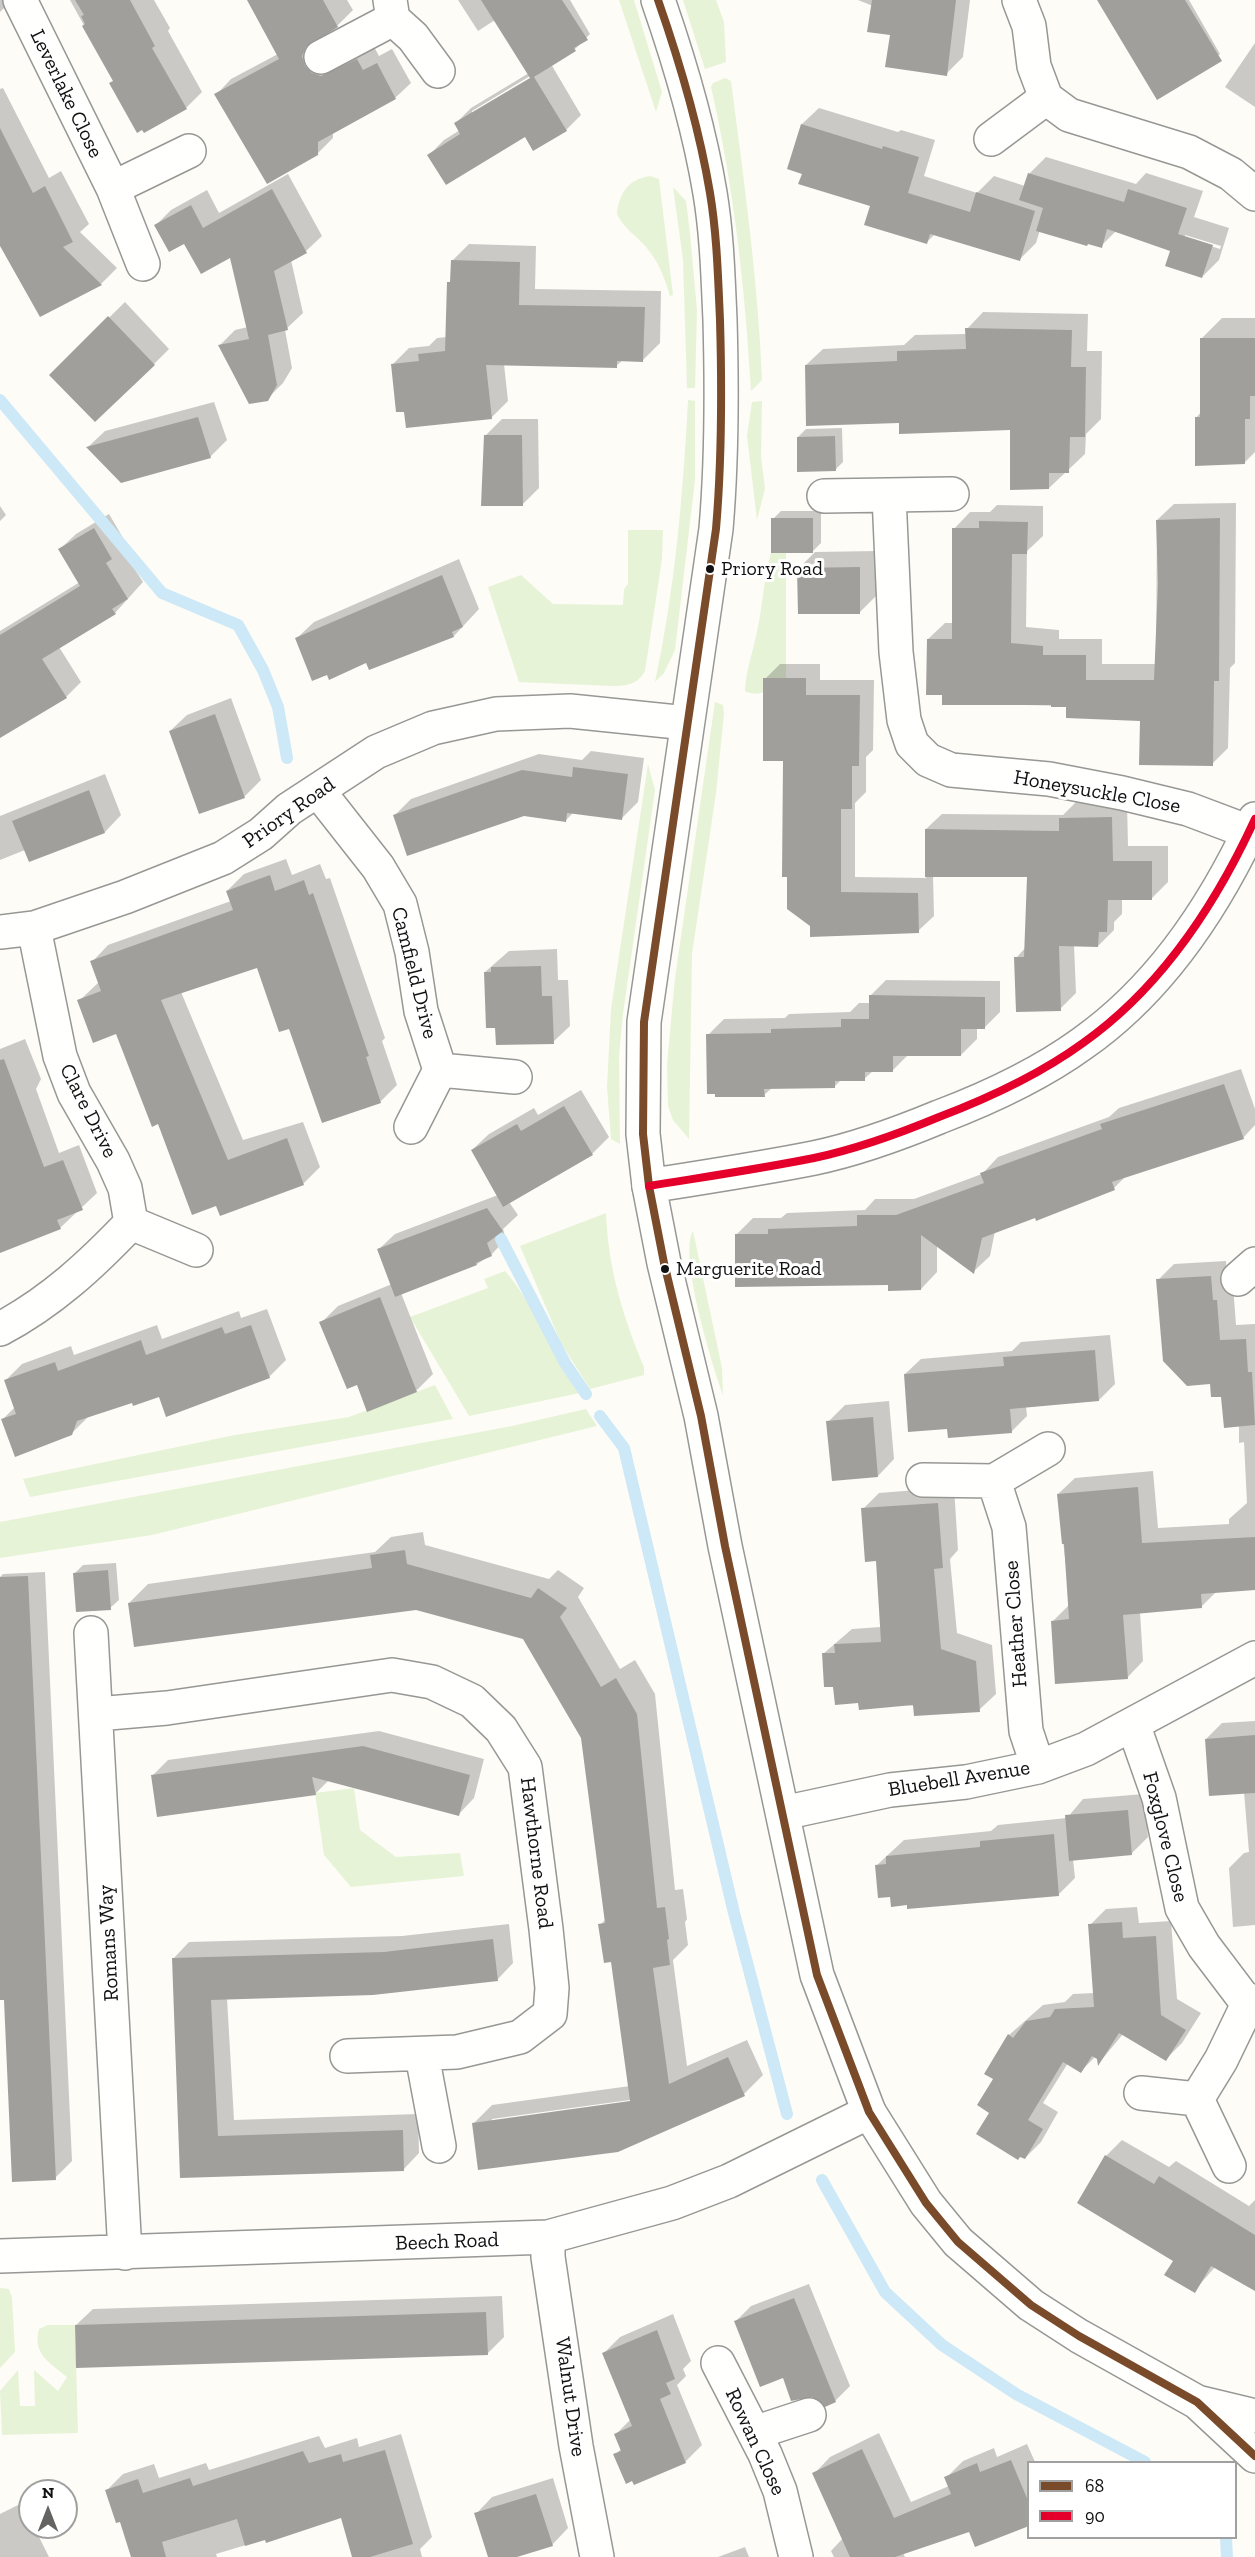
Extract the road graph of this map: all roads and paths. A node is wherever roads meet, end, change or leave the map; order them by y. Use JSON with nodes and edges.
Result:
{"nodes":[{"id":1,"x":20,"y":0,"type":"edge"},
{"id":2,"x":658,"y":0,"type":"edge"},
{"id":3,"x":1019,"y":0,"type":"edge"},
{"id":4,"x":392,"y":10,"type":"edge"},
{"id":5,"x":321,"y":57,"type":"dead end"},
{"id":6,"x":438,"y":71,"type":"dead end"},
{"id":7,"x":1046,"y":98,"type":"junction"},
{"id":8,"x":990,"y":139,"type":"dead end"},
{"id":9,"x":189,"y":151,"type":"dead end"},
{"id":10,"x":113,"y":188,"type":"junction"},
{"id":11,"x":1255,"y":194,"type":"edge"},
{"id":12,"x":143,"y":264,"type":"dead end"},
{"id":13,"x":952,"y":494,"type":"dead end"},
{"id":14,"x":824,"y":496,"type":"dead end"},
{"id":15,"x":889,"y":496,"type":"junction"},
{"id":16,"x":687,"y":723,"type":"junction"},
{"id":17,"x":319,"y":792,"type":"junction"},
{"id":18,"x":1252,"y":825,"type":"edge"},
{"id":19,"x":34,"y":928,"type":"junction"},
{"id":20,"x":0,"y":932,"type":"edge"},
{"id":21,"x":440,"y":1070,"type":"junction"},
{"id":22,"x":515,"y":1077,"type":"dead end"},
{"id":23,"x":411,"y":1126,"type":"dead end"},
{"id":24,"x":649,"y":1186,"type":"junction"},
{"id":25,"x":131,"y":1223,"type":"junction"},
{"id":26,"x":196,"y":1250,"type":"dead end"},
{"id":27,"x":0,"y":1329,"type":"edge"},
{"id":28,"x":1048,"y":1449,"type":"dead end"},
{"id":29,"x":923,"y":1480,"type":"dead end"},
{"id":30,"x":994,"y":1481,"type":"junction"},
{"id":31,"x":91,"y":1633,"type":"dead end"},
{"id":32,"x":1255,"y":1658,"type":"edge"},
{"id":33,"x":97,"y":1714,"type":"junction"},
{"id":34,"x":1133,"y":1724,"type":"junction"},
{"id":35,"x":1038,"y":1767,"type":"junction"},
{"id":36,"x":783,"y":1813,"type":"junction"},
{"id":37,"x":1251,"y":2002,"type":"edge"},
{"id":38,"x":422,"y":2055,"type":"junction"},
{"id":39,"x":347,"y":2056,"type":"dead end"},
{"id":40,"x":1141,"y":2093,"type":"dead end"},
{"id":41,"x":1197,"y":2099,"type":"junction"},
{"id":42,"x":869,"y":2112,"type":"junction"},
{"id":43,"x":439,"y":2145,"type":"dead end"},
{"id":44,"x":1229,"y":2166,"type":"dead end"},
{"id":45,"x":548,"y":2237,"type":"junction"},
{"id":46,"x":125,"y":2253,"type":"junction"},
{"id":47,"x":0,"y":2256,"type":"edge"},
{"id":48,"x":718,"y":2363,"type":"dead end"},
{"id":49,"x":1197,"y":2402,"type":"junction"},
{"id":50,"x":809,"y":2415,"type":"dead end"},
{"id":51,"x":1255,"y":2416,"type":"edge"},
{"id":52,"x":754,"y":2433,"type":"junction"},
{"id":53,"x":1255,"y":2456,"type":"edge"},
{"id":54,"x":597,"y":2557,"type":"edge"},
{"id":55,"x":796,"y":2557,"type":"edge"}],
"edges":[{"from":1,"to":10,"type":"street","name":"Leverlake Close"},
{"from":2,"to":16,"type":"street"},
{"from":3,"to":7,"type":"street"},
{"from":4,"to":5,"type":"street"},
{"from":4,"to":6,"type":"street"},
{"from":7,"to":8,"type":"street"},
{"from":7,"to":11,"type":"street"},
{"from":9,"to":10,"type":"street"},
{"from":10,"to":12,"type":"street","name":"Leverlake Close"},
{"from":13,"to":15,"type":"street"},
{"from":14,"to":15,"type":"street"},
{"from":15,"to":18,"type":"street","name":"Honeysuckle Close"},
{"from":16,"to":17,"type":"street","name":"Priory Road"},
{"from":16,"to":24,"type":"street"},
{"from":17,"to":19,"type":"street","name":"Priory Road"},
{"from":17,"to":21,"type":"street","name":"Camfield Drive"},
{"from":18,"to":24,"type":"street"},
{"from":19,"to":20,"type":"street","name":"Priory Road"},
{"from":19,"to":25,"type":"street","name":"Clare Drive"},
{"from":21,"to":22,"type":"street"},
{"from":21,"to":23,"type":"street"},
{"from":24,"to":36,"type":"street"},
{"from":25,"to":26,"type":"street"},
{"from":25,"to":27,"type":"street"},
{"from":28,"to":30,"type":"street"},
{"from":29,"to":30,"type":"street"},
{"from":30,"to":35,"type":"street","name":"Heather Close"},
{"from":31,"to":33,"type":"street","name":"Romans Way"},
{"from":32,"to":34,"type":"street","name":"Bluebell Avenue"},
{"from":33,"to":38,"type":"street","name":"Hawthorne Road"},
{"from":33,"to":46,"type":"street","name":"Romans Way"},
{"from":34,"to":35,"type":"street","name":"Bluebell Avenue"},
{"from":34,"to":37,"type":"street","name":"Foxglove Close"},
{"from":35,"to":36,"type":"street","name":"Bluebell Avenue"},
{"from":36,"to":42,"type":"street"},
{"from":37,"to":41,"type":"street","name":"Foxglove Close"},
{"from":38,"to":39,"type":"street","name":"Hawthorne Road"},
{"from":38,"to":43,"type":"street"},
{"from":40,"to":41,"type":"street"},
{"from":41,"to":44,"type":"street"},
{"from":42,"to":45,"type":"street","name":"Beech Road"},
{"from":42,"to":49,"type":"street"},
{"from":45,"to":46,"type":"street","name":"Beech Road"},
{"from":45,"to":54,"type":"street","name":"Walnut Drive"},
{"from":46,"to":47,"type":"street","name":"Beech Road"},
{"from":48,"to":52,"type":"street","name":"Rowan Close"},
{"from":49,"to":51,"type":"street"},
{"from":49,"to":53,"type":"street"},
{"from":50,"to":52,"type":"street"},
{"from":52,"to":55,"type":"street","name":"Rowan Close"}]}
